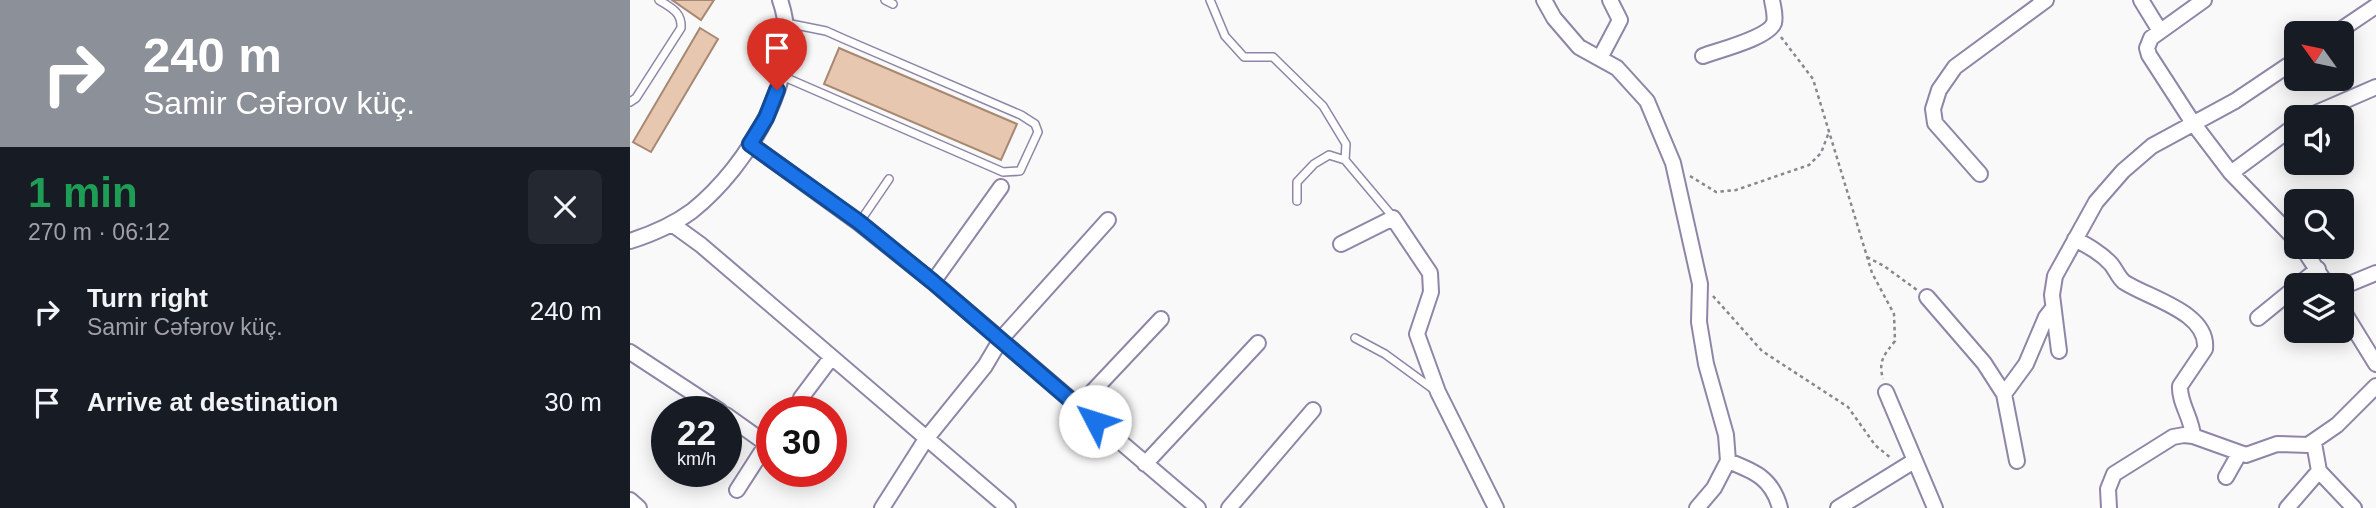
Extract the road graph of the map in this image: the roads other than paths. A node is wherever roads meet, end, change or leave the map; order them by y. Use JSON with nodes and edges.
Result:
{"nodes":[{"id":1,"x":659,"y":0,"type":"edge"},
{"id":2,"x":780,"y":0,"type":"edge"},
{"id":3,"x":1210,"y":0,"type":"edge"},
{"id":4,"x":1544,"y":0,"type":"edge"},
{"id":5,"x":1610,"y":0,"type":"edge"},
{"id":6,"x":1772,"y":0,"type":"edge"},
{"id":7,"x":2046,"y":0,"type":"edge"},
{"id":8,"x":2141,"y":0,"type":"edge"},
{"id":9,"x":2204,"y":0,"type":"edge"},
{"id":10,"x":2376,"y":6,"type":"edge"},
{"id":11,"x":2354,"y":21,"type":"edge"},
{"id":12,"x":786,"y":23,"type":"junction"},
{"id":13,"x":2160,"y":31,"type":"junction"},
{"id":14,"x":1703,"y":56,"type":"dead end"},
{"id":15,"x":1600,"y":58,"type":"junction"},
{"id":16,"x":2284,"y":68,"type":"edge"},
{"id":17,"x":781,"y":75,"type":"junction"},
{"id":18,"x":2376,"y":87,"type":"edge"},
{"id":19,"x":630,"y":102,"type":"edge"},
{"id":20,"x":2335,"y":105,"type":"edge"},
{"id":21,"x":2193,"y":123,"type":"junction"},
{"id":22,"x":2284,"y":134,"type":"edge"},
{"id":23,"x":750,"y":144,"type":"junction"},
{"id":24,"x":1345,"y":160,"type":"junction"},
{"id":25,"x":2231,"y":173,"type":"junction"},
{"id":26,"x":1980,"y":174,"type":"dead end"},
{"id":27,"x":889,"y":178,"type":"dead end"},
{"id":28,"x":1001,"y":187,"type":"dead end"},
{"id":29,"x":1297,"y":201,"type":"dead end"},
{"id":30,"x":1393,"y":218,"type":"junction"},
{"id":31,"x":1108,"y":220,"type":"dead end"},
{"id":32,"x":859,"y":222,"type":"junction"},
{"id":33,"x":672,"y":224,"type":"junction"},
{"id":34,"x":2284,"y":228,"type":"edge"},
{"id":35,"x":2075,"y":239,"type":"junction"},
{"id":36,"x":630,"y":241,"type":"edge"},
{"id":37,"x":1341,"y":244,"type":"dead end"},
{"id":38,"x":2311,"y":259,"type":"edge"},
{"id":39,"x":2318,"y":269,"type":"junction"},
{"id":40,"x":2313,"y":273,"type":"edge"},
{"id":41,"x":2320,"y":273,"type":"edge"},
{"id":42,"x":2376,"y":273,"type":"edge"},
{"id":43,"x":933,"y":282,"type":"junction"},
{"id":44,"x":2354,"y":282,"type":"edge"},
{"id":45,"x":1927,"y":297,"type":"road end"},
{"id":46,"x":2284,"y":297,"type":"edge"},
{"id":47,"x":2053,"y":308,"type":"junction"},
{"id":48,"x":2258,"y":318,"type":"dead end"},
{"id":49,"x":1161,"y":319,"type":"dead end"},
{"id":50,"x":2354,"y":328,"type":"edge"},
{"id":51,"x":1355,"y":338,"type":"dead end"},
{"id":52,"x":1001,"y":340,"type":"junction"},
{"id":53,"x":1258,"y":343,"type":"dead end"},
{"id":54,"x":2059,"y":351,"type":"dead end"},
{"id":55,"x":630,"y":352,"type":"edge"},
{"id":56,"x":831,"y":358,"type":"junction"},
{"id":57,"x":2376,"y":364,"type":"edge"},
{"id":58,"x":2376,"y":386,"type":"edge"},
{"id":59,"x":1438,"y":392,"type":"junction"},
{"id":60,"x":1886,"y":392,"type":"road end"},
{"id":61,"x":2004,"y":394,"type":"junction"},
{"id":62,"x":697,"y":396,"type":"edge"},
{"id":63,"x":802,"y":396,"type":"edge"},
{"id":64,"x":1078,"y":407,"type":"junction"},
{"id":65,"x":1313,"y":410,"type":"dead end"},
{"id":66,"x":742,"y":426,"type":"edge"},
{"id":67,"x":2193,"y":436,"type":"junction"},
{"id":68,"x":926,"y":439,"type":"junction"},
{"id":69,"x":2314,"y":443,"type":"junction"},
{"id":70,"x":2239,"y":454,"type":"junction"},
{"id":71,"x":1728,"y":461,"type":"junction"},
{"id":72,"x":1914,"y":461,"type":"junction"},
{"id":73,"x":2017,"y":461,"type":"dead end"},
{"id":74,"x":1145,"y":464,"type":"junction"},
{"id":75,"x":2319,"y":471,"type":"junction"},
{"id":76,"x":2226,"y":477,"type":"dead end"},
{"id":77,"x":742,"y":482,"type":"edge"},
{"id":78,"x":739,"y":487,"type":"edge"},
{"id":79,"x":737,"y":490,"type":"dead end"},
{"id":80,"x":630,"y":500,"type":"edge"},
{"id":81,"x":639,"y":508,"type":"edge"},
{"id":82,"x":882,"y":508,"type":"edge"},
{"id":83,"x":1008,"y":508,"type":"edge"},
{"id":84,"x":1198,"y":508,"type":"edge"},
{"id":85,"x":1230,"y":508,"type":"edge"},
{"id":86,"x":1496,"y":508,"type":"edge"},
{"id":87,"x":1697,"y":508,"type":"edge"},
{"id":88,"x":1780,"y":508,"type":"edge"},
{"id":89,"x":1838,"y":508,"type":"edge"},
{"id":90,"x":1935,"y":508,"type":"edge"},
{"id":91,"x":2109,"y":508,"type":"edge"},
{"id":92,"x":2287,"y":508,"type":"edge"},
{"id":93,"x":2354,"y":508,"type":"edge"}],
"edges":[{"from":1,"to":19,"type":"lane"},
{"from":2,"to":12,"type":"street"},
{"from":3,"to":24,"type":"lane"},
{"from":4,"to":15,"type":"street"},
{"from":5,"to":15,"type":"street"},
{"from":6,"to":14,"type":"street"},
{"from":7,"to":26,"type":"street"},
{"from":8,"to":13,"type":"street"},
{"from":9,"to":13,"type":"street"},
{"from":10,"to":11,"type":"street"},
{"from":12,"to":17,"type":"street"},
{"from":12,"to":17,"type":"lane"},
{"from":13,"to":21,"type":"street"},
{"from":15,"to":71,"type":"street"},
{"from":16,"to":21,"type":"street"},
{"from":17,"to":23,"type":"street"},
{"from":18,"to":20,"type":"street"},
{"from":21,"to":25,"type":"street"},
{"from":21,"to":35,"type":"street"},
{"from":22,"to":25,"type":"street"},
{"from":23,"to":32,"type":"street"},
{"from":23,"to":33,"type":"street"},
{"from":24,"to":29,"type":"lane"},
{"from":24,"to":30,"type":"lane"},
{"from":25,"to":34,"type":"street"},
{"from":27,"to":32,"type":"lane"},
{"from":28,"to":43,"type":"street"},
{"from":30,"to":37,"type":"street"},
{"from":30,"to":59,"type":"street"},
{"from":31,"to":52,"type":"street"},
{"from":32,"to":43,"type":"street"},
{"from":33,"to":36,"type":"street"},
{"from":33,"to":56,"type":"street"},
{"from":35,"to":47,"type":"street"},
{"from":35,"to":67,"type":"street"},
{"from":38,"to":39,"type":"street"},
{"from":39,"to":40,"type":"street"},
{"from":39,"to":41,"type":"street"},
{"from":42,"to":44,"type":"street"},
{"from":43,"to":52,"type":"street"},
{"from":45,"to":61,"type":"street"},
{"from":46,"to":48,"type":"street"},
{"from":47,"to":54,"type":"street"},
{"from":47,"to":61,"type":"street"},
{"from":49,"to":64,"type":"street"},
{"from":50,"to":57,"type":"street"},
{"from":51,"to":59,"type":"lane"},
{"from":52,"to":64,"type":"street"},
{"from":52,"to":68,"type":"street"},
{"from":53,"to":74,"type":"street"},
{"from":55,"to":62,"type":"street"},
{"from":56,"to":63,"type":"street"},
{"from":56,"to":68,"type":"street"},
{"from":58,"to":69,"type":"street"},
{"from":59,"to":86,"type":"street"},
{"from":60,"to":72,"type":"street"},
{"from":61,"to":73,"type":"street"},
{"from":64,"to":74,"type":"street"},
{"from":65,"to":85,"type":"street"},
{"from":66,"to":77,"type":"street"},
{"from":67,"to":70,"type":"street"},
{"from":67,"to":91,"type":"street"},
{"from":68,"to":82,"type":"street"},
{"from":68,"to":83,"type":"street"},
{"from":69,"to":70,"type":"street"},
{"from":69,"to":75,"type":"street"},
{"from":70,"to":76,"type":"street"},
{"from":71,"to":87,"type":"street"},
{"from":71,"to":88,"type":"street"},
{"from":72,"to":89,"type":"street"},
{"from":72,"to":90,"type":"street"},
{"from":74,"to":84,"type":"street"},
{"from":75,"to":92,"type":"street"},
{"from":75,"to":93,"type":"street"},
{"from":78,"to":79,"type":"street"},
{"from":80,"to":81,"type":"street"}]}
